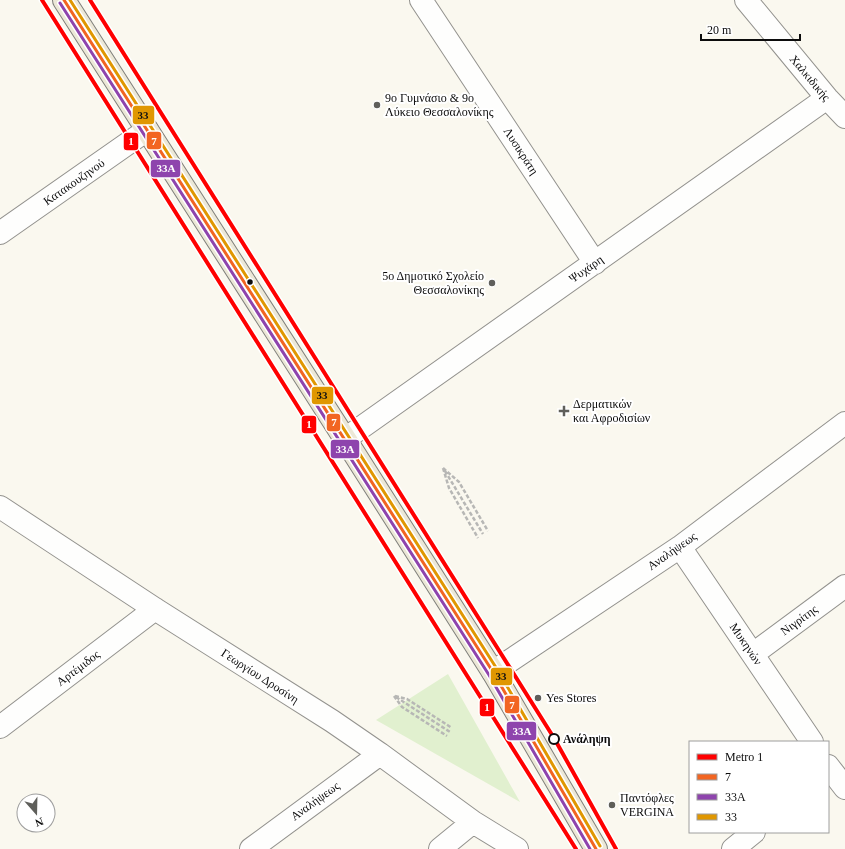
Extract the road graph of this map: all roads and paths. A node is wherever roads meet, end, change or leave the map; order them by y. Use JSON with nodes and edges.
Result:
{"nodes":[{"id":1,"x":64,"y":0,"type":"edge"},
{"id":2,"x":421,"y":0,"type":"edge"},
{"id":3,"x":746,"y":0,"type":"edge"},
{"id":4,"x":827,"y":98,"type":"junction"},
{"id":5,"x":845,"y":118,"type":"edge"},
{"id":6,"x":147,"y":130,"type":"junction"},
{"id":7,"x":0,"y":233,"type":"edge"},
{"id":8,"x":595,"y":262,"type":"junction"},
{"id":9,"x":845,"y":423,"type":"edge"},
{"id":10,"x":345,"y":439,"type":"junction"},
{"id":11,"x":443,"y":468,"type":"junction"},
{"id":12,"x":0,"y":507,"type":"edge"},
{"id":13,"x":488,"y":531,"type":"dead end"},
{"id":14,"x":483,"y":534,"type":"dead end"},
{"id":15,"x":478,"y":538,"type":"dead end"},
{"id":16,"x":680,"y":546,"type":"junction"},
{"id":17,"x":845,"y":586,"type":"edge"},
{"id":18,"x":155,"y":609,"type":"junction"},
{"id":19,"x":752,"y":654,"type":"junction"},
{"id":20,"x":493,"y":672,"type":"junction"},
{"id":21,"x":394,"y":696,"type":"junction"},
{"id":22,"x":0,"y":727,"type":"edge"},
{"id":23,"x":452,"y":728,"type":"dead end"},
{"id":24,"x":450,"y":732,"type":"dead end"},
{"id":25,"x":447,"y":736,"type":"dead end"},
{"id":26,"x":811,"y":741,"type":"edge"},
{"id":27,"x":380,"y":754,"type":"junction"},
{"id":28,"x":833,"y":767,"type":"edge"},
{"id":29,"x":845,"y":788,"type":"edge"},
{"id":30,"x":473,"y":822,"type":"junction"},
{"id":31,"x":753,"y":833,"type":"edge"},
{"id":32,"x":251,"y":849,"type":"edge"},
{"id":33,"x":440,"y":849,"type":"edge"},
{"id":34,"x":517,"y":849,"type":"edge"},
{"id":35,"x":596,"y":849,"type":"edge"},
{"id":36,"x":733,"y":849,"type":"edge"}],
"edges":[{"from":1,"to":6,"type":"main road"},
{"from":2,"to":8,"type":"street","name":"Λυσικράτη"},
{"from":3,"to":4,"type":"street","name":"Χαλκιδικής"},
{"from":4,"to":5,"type":"street","name":"Χαλκιδικής"},
{"from":4,"to":8,"type":"street","name":"Ψυχάρη"},
{"from":6,"to":7,"type":"street","name":"Κατακουζηνού"},
{"from":6,"to":10,"type":"main road"},
{"from":8,"to":10,"type":"street","name":"Ψυχάρη"},
{"from":9,"to":16,"type":"street","name":"Αναλήψεως"},
{"from":10,"to":20,"type":"main road"},
{"from":11,"to":13,"type":"path"},
{"from":11,"to":14,"type":"path"},
{"from":11,"to":15,"type":"path"},
{"from":12,"to":18,"type":"street","name":"Γεωργίου Δροσίνη"},
{"from":16,"to":19,"type":"street","name":"Μυκηνών"},
{"from":16,"to":20,"type":"street","name":"Αναλήψεως"},
{"from":17,"to":19,"type":"street","name":"Νιγρίτης"},
{"from":18,"to":22,"type":"street","name":"Αρτέμιδος"},
{"from":18,"to":27,"type":"street","name":"Γεωργίου Δροσίνη"},
{"from":19,"to":26,"type":"street","name":"Μυκηνών"},
{"from":20,"to":35,"type":"main road"},
{"from":21,"to":23,"type":"path"},
{"from":21,"to":24,"type":"path"},
{"from":21,"to":25,"type":"path"},
{"from":27,"to":30,"type":"street","name":"Γεωργίου Δροσίνη"},
{"from":27,"to":32,"type":"street","name":"Αναλήψεως"},
{"from":28,"to":29,"type":"street"},
{"from":30,"to":33,"type":"street"},
{"from":30,"to":34,"type":"street","name":"Γεωργίου Δροσίνη"},
{"from":31,"to":36,"type":"street"}]}
